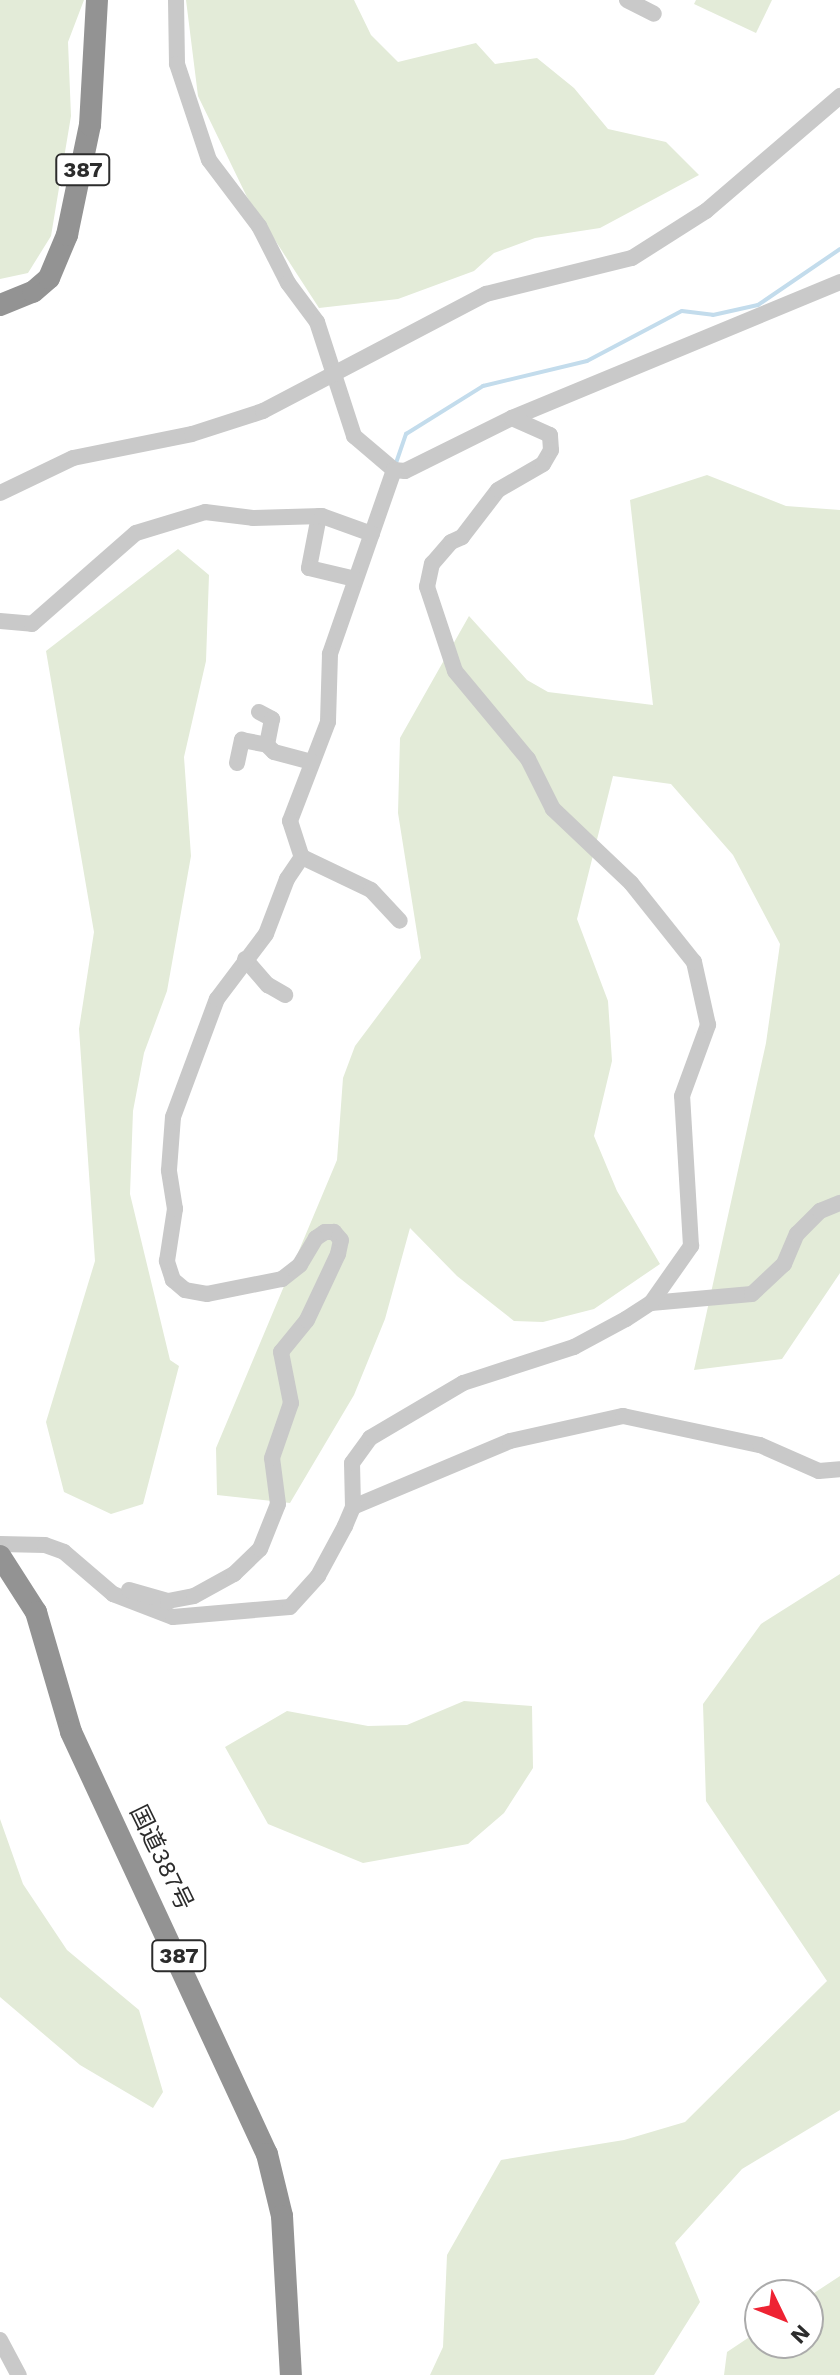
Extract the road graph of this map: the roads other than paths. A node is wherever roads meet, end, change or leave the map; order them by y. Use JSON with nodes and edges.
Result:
{"nodes":[{"id":1,"x":97,"y":0,"type":"edge"},
{"id":2,"x":176,"y":0,"type":"edge"},
{"id":3,"x":627,"y":0,"type":"edge"},
{"id":4,"x":654,"y":14,"type":"dead end"},
{"id":5,"x":840,"y":96,"type":"edge"},
{"id":6,"x":840,"y":282,"type":"edge"},
{"id":7,"x":0,"y":305,"type":"edge"},
{"id":8,"x":335,"y":373,"type":"junction"},
{"id":9,"x":512,"y":418,"type":"junction"},
{"id":10,"x":394,"y":470,"type":"junction"},
{"id":11,"x":0,"y":493,"type":"edge"},
{"id":12,"x":319,"y":516,"type":"junction"},
{"id":13,"x":372,"y":534,"type":"junction"},
{"id":14,"x":355,"y":579,"type":"junction"},
{"id":15,"x":0,"y":621,"type":"edge"},
{"id":16,"x":259,"y":712,"type":"dead end"},
{"id":17,"x":267,"y":745,"type":"junction"},
{"id":18,"x":312,"y":762,"type":"junction"},
{"id":19,"x":237,"y":763,"type":"dead end"},
{"id":20,"x":302,"y":857,"type":"junction"},
{"id":21,"x":400,"y":921,"type":"dead end"},
{"id":22,"x":245,"y":959,"type":"junction"},
{"id":23,"x":285,"y":995,"type":"dead end"},
{"id":24,"x":840,"y":1203,"type":"edge"},
{"id":25,"x":651,"y":1303,"type":"junction"},
{"id":26,"x":840,"y":1469,"type":"edge"},
{"id":27,"x":353,"y":1507,"type":"junction"},
{"id":28,"x":0,"y":1544,"type":"edge"},
{"id":29,"x":0,"y":1556,"type":"edge"},
{"id":30,"x":96,"y":1578,"type":"junction"},
{"id":31,"x":0,"y":2340,"type":"edge"},
{"id":32,"x":19,"y":2375,"type":"edge"},
{"id":33,"x":291,"y":2375,"type":"edge"}],
"edges":[{"from":1,"to":7,"type":"highway","number":"387"},
{"from":2,"to":8,"type":"street"},
{"from":3,"to":4,"type":"street"},
{"from":5,"to":8,"type":"street"},
{"from":6,"to":9,"type":"street"},
{"from":8,"to":10,"type":"street"},
{"from":8,"to":11,"type":"street"},
{"from":9,"to":10,"type":"street"},
{"from":9,"to":25,"type":"street"},
{"from":10,"to":13,"type":"street"},
{"from":12,"to":13,"type":"street"},
{"from":12,"to":14,"type":"street"},
{"from":12,"to":15,"type":"street"},
{"from":13,"to":14,"type":"street"},
{"from":14,"to":18,"type":"street"},
{"from":16,"to":17,"type":"street"},
{"from":17,"to":18,"type":"street"},
{"from":17,"to":19,"type":"street"},
{"from":18,"to":20,"type":"street"},
{"from":20,"to":21,"type":"street"},
{"from":20,"to":22,"type":"street"},
{"from":22,"to":23,"type":"street"},
{"from":22,"to":30,"type":"street"},
{"from":24,"to":25,"type":"street"},
{"from":25,"to":27,"type":"street"},
{"from":26,"to":27,"type":"street"},
{"from":27,"to":30,"type":"street"},
{"from":28,"to":30,"type":"street"},
{"from":29,"to":33,"type":"highway","name":"国道387号","number":"387"},
{"from":31,"to":32,"type":"street"}]}
